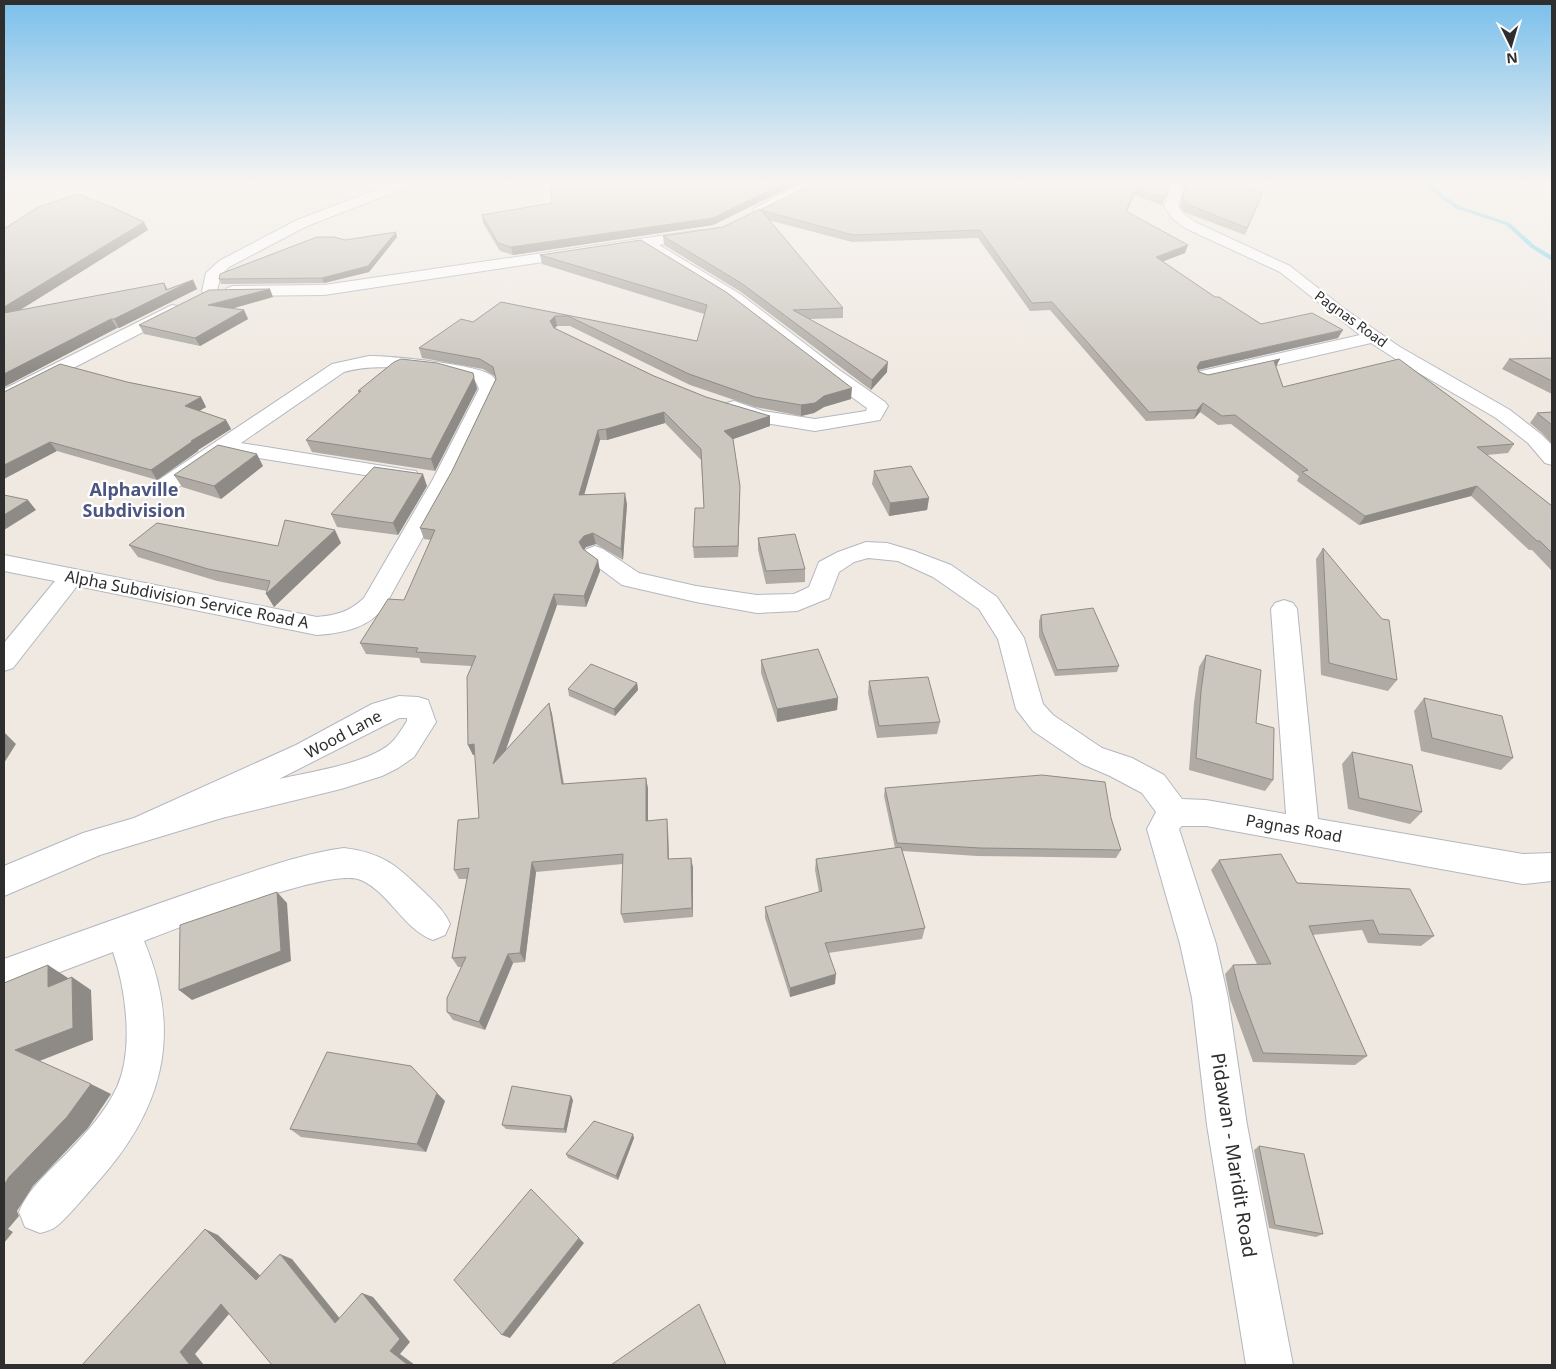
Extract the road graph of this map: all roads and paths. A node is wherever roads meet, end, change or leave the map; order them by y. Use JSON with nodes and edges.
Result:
{"nodes":[{"id":1,"x":260,"y":245,"type":"edge"},
{"id":2,"x":626,"y":245,"type":"edge"},
{"id":3,"x":650,"y":245,"type":"edge"},
{"id":4,"x":1231,"y":245,"type":"edge"},
{"id":5,"x":210,"y":292,"type":"junction"},
{"id":6,"x":1375,"y":337,"type":"junction"},
{"id":7,"x":1204,"y":376,"type":"edge"},
{"id":8,"x":4,"y":396,"type":"edge"},
{"id":9,"x":722,"y":403,"type":"edge"},
{"id":10,"x":224,"y":447,"type":"junction"},
{"id":11,"x":1552,"y":459,"type":"edge"},
{"id":12,"x":443,"y":481,"type":"junction"},
{"id":13,"x":168,"y":484,"type":"dead end"},
{"id":14,"x":595,"y":554,"type":"dead end"},
{"id":15,"x":4,"y":563,"type":"edge"},
{"id":16,"x":72,"y":576,"type":"junction"},
{"id":17,"x":1284,"y":609,"type":"dead end"},
{"id":18,"x":4,"y":661,"type":"edge"},
{"id":19,"x":1174,"y":813,"type":"junction"},
{"id":20,"x":145,"y":827,"type":"junction"},
{"id":21,"x":1303,"y":830,"type":"junction"},
{"id":22,"x":1552,"y":867,"type":"edge"},
{"id":23,"x":4,"y":881,"type":"edge"},
{"id":24,"x":433,"y":924,"type":"dead end"},
{"id":25,"x":122,"y":932,"type":"junction"},
{"id":26,"x":4,"y":976,"type":"edge"},
{"id":27,"x":40,"y":1212,"type":"dead end"},
{"id":28,"x":1270,"y":1365,"type":"edge"}],
"edges":[{"from":1,"to":5,"type":"street"},
{"from":2,"to":5,"type":"street"},
{"from":3,"to":9,"type":"street"},
{"from":4,"to":6,"type":"street","name":"Pagnas Road"},
{"from":5,"to":8,"type":"street"},
{"from":6,"to":7,"type":"street"},
{"from":6,"to":11,"type":"street","name":"Pagnas Road"},
{"from":10,"to":12,"type":"street"},
{"from":10,"to":12,"type":"street","name":"Alpha Subdivision Service Road A"},
{"from":10,"to":13,"type":"street","name":"Alpha Subdivision Service Road A"},
{"from":12,"to":16,"type":"street","name":"Alpha Subdivision Service Road A"},
{"from":14,"to":19,"type":"street"},
{"from":15,"to":16,"type":"street","name":"Alpha Subdivision Service Road A"},
{"from":16,"to":18,"type":"street"},
{"from":17,"to":21,"type":"street"},
{"from":19,"to":21,"type":"street","name":"Pagnas Road"},
{"from":19,"to":28,"type":"street","name":"Pidawan - Maridit Road"},
{"from":20,"to":20,"type":"street","name":"Wood Lane"},
{"from":20,"to":23,"type":"street","name":"Wood Lane"},
{"from":21,"to":22,"type":"street","name":"Pagnas Road"},
{"from":24,"to":25,"type":"street"},
{"from":25,"to":26,"type":"street"},
{"from":25,"to":27,"type":"street"}]}
